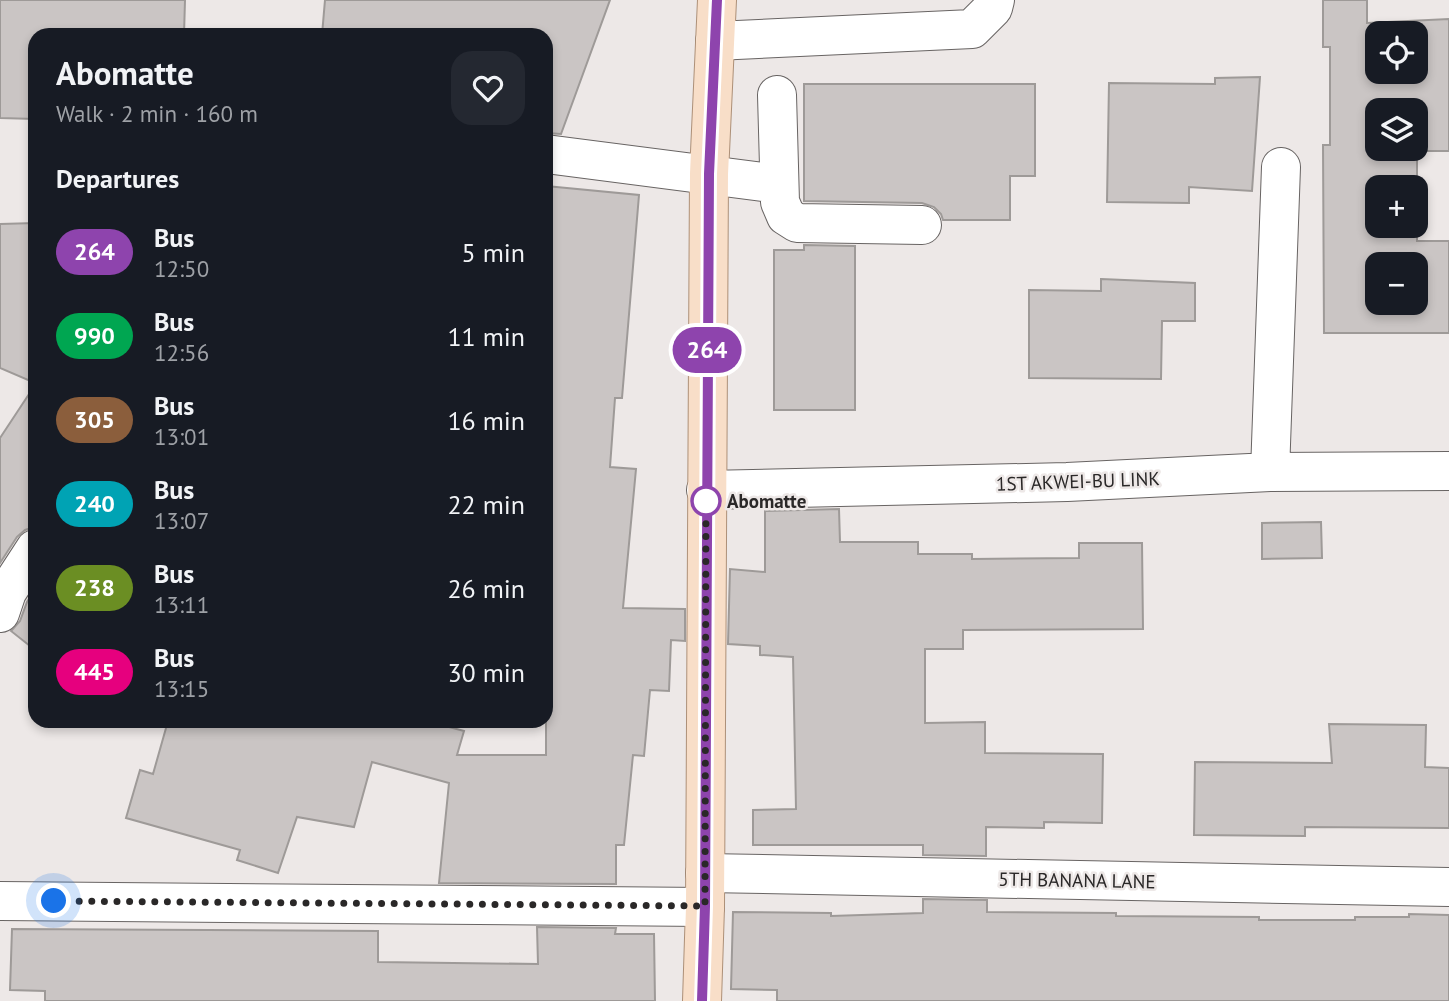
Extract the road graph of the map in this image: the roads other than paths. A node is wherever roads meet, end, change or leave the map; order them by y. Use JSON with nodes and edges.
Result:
{"nodes":[{"id":1,"x":718,"y":0,"type":"edge"},
{"id":2,"x":995,"y":0,"type":"edge"},
{"id":3,"x":715,"y":41,"type":"junction"},
{"id":4,"x":777,"y":95,"type":"dead end"},
{"id":5,"x":553,"y":155,"type":"edge"},
{"id":6,"x":1280,"y":167,"type":"dead end"},
{"id":7,"x":709,"y":174,"type":"junction"},
{"id":8,"x":779,"y":184,"type":"junction"},
{"id":9,"x":922,"y":225,"type":"dead end"},
{"id":10,"x":1449,"y":471,"type":"edge"},
{"id":11,"x":1270,"y":472,"type":"junction"},
{"id":12,"x":706,"y":490,"type":"junction"},
{"id":13,"x":28,"y":560,"type":"edge"},
{"id":14,"x":0,"y":612,"type":"edge"},
{"id":15,"x":1449,"y":887,"type":"edge"},
{"id":16,"x":705,"y":890,"type":"junction"},
{"id":17,"x":0,"y":901,"type":"edge"},
{"id":18,"x":702,"y":1001,"type":"edge"}],
"edges":[{"from":1,"to":3,"type":"main road"},
{"from":2,"to":3,"type":"street"},
{"from":3,"to":7,"type":"main road"},
{"from":4,"to":8,"type":"street"},
{"from":5,"to":7,"type":"street"},
{"from":6,"to":11,"type":"street"},
{"from":7,"to":8,"type":"street"},
{"from":7,"to":12,"type":"main road"},
{"from":8,"to":9,"type":"street"},
{"from":10,"to":11,"type":"street","name":"1ST AKWEI-BU LINK"},
{"from":11,"to":12,"type":"street","name":"1ST AKWEI-BU LINK"},
{"from":12,"to":16,"type":"main road"},
{"from":13,"to":14,"type":"street"},
{"from":15,"to":16,"type":"street","name":"5TH BANANA LANE"},
{"from":16,"to":17,"type":"street","name":"5TH BANANA LANE"},
{"from":16,"to":18,"type":"main road"}]}
